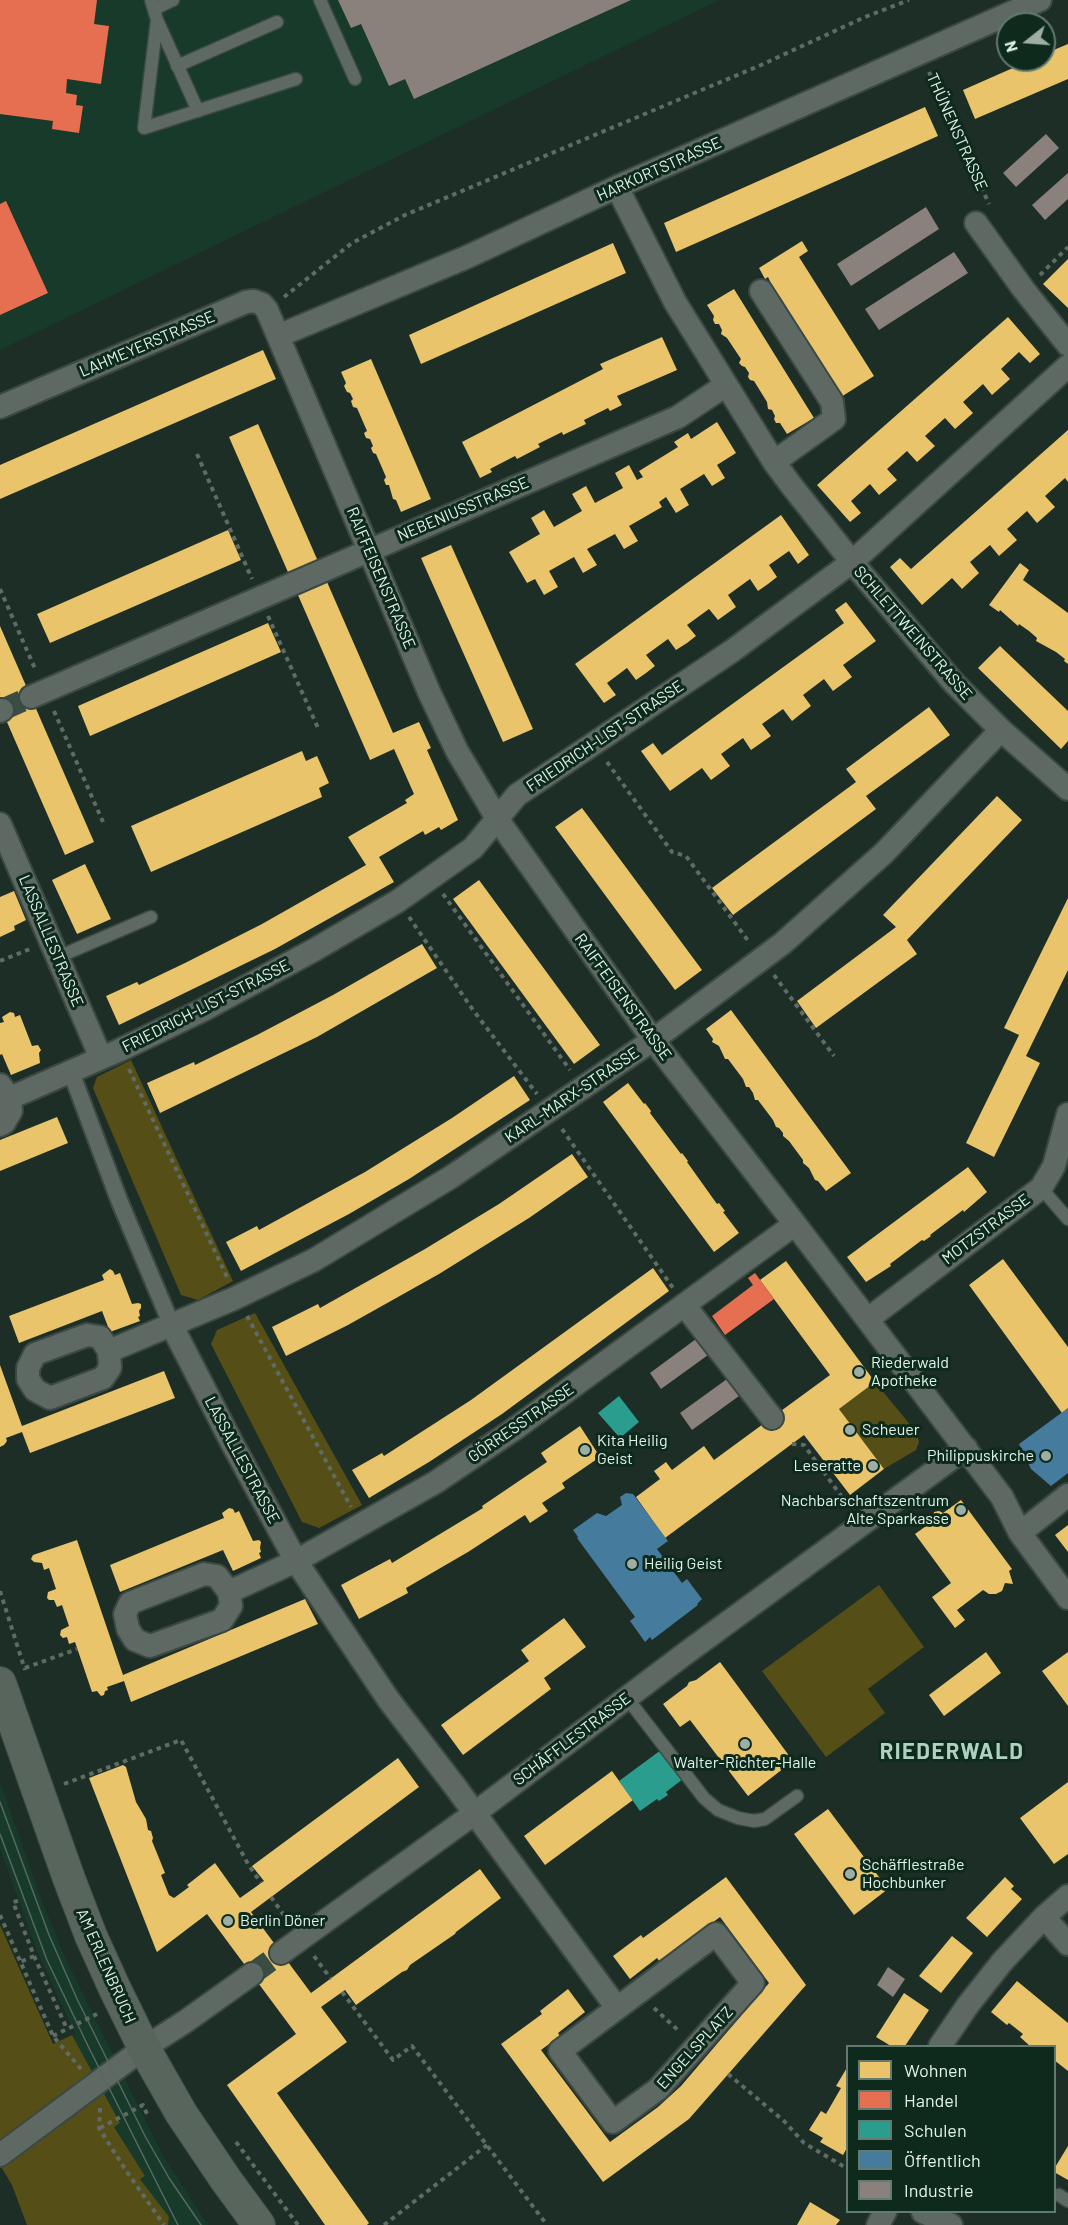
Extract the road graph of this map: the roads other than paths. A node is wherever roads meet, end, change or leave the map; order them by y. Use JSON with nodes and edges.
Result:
{"nodes":[{"id":1,"x":173,"y":0,"type":"edge"},
{"id":2,"x":320,"y":0,"type":"edge"},
{"id":3,"x":1040,"y":0,"type":"edge"},
{"id":4,"x":154,"y":9,"type":"edge"},
{"id":5,"x":277,"y":22,"type":"dead end"},
{"id":6,"x":177,"y":66,"type":"junction"},
{"id":7,"x":296,"y":79,"type":"dead end"},
{"id":8,"x":355,"y":79,"type":"dead end"},
{"id":9,"x":198,"y":111,"type":"junction"},
{"id":10,"x":617,"y":187,"type":"junction"},
{"id":11,"x":985,"y":218,"type":"road end"},
{"id":12,"x":761,"y":291,"type":"dead end"},
{"id":13,"x":278,"y":336,"type":"junction"},
{"id":14,"x":1068,"y":345,"type":"edge"},
{"id":15,"x":1068,"y":366,"type":"edge"},
{"id":16,"x":726,"y":385,"type":"junction"},
{"id":17,"x":0,"y":407,"type":"edge"},
{"id":18,"x":774,"y":462,"type":"junction"},
{"id":19,"x":369,"y":550,"type":"junction"},
{"id":20,"x":852,"y":562,"type":"junction"},
{"id":21,"x":31,"y":697,"type":"tunnel mouth"},
{"id":22,"x":1001,"y":730,"type":"junction"},
{"id":23,"x":1068,"y":789,"type":"edge"},
{"id":24,"x":498,"y":820,"type":"junction"},
{"id":25,"x":0,"y":824,"type":"edge"},
{"id":26,"x":151,"y":917,"type":"dead end"},
{"id":27,"x":54,"y":948,"type":"junction"},
{"id":28,"x":653,"y":1040,"type":"junction"},
{"id":29,"x":101,"y":1058,"type":"junction"},
{"id":30,"x":71,"y":1072,"type":"junction"},
{"id":31,"x":5,"y":1091,"type":"edge"},
{"id":32,"x":1068,"y":1114,"type":"edge"},
{"id":33,"x":0,"y":1125,"type":"edge"},
{"id":34,"x":1041,"y":1188,"type":"junction"},
{"id":35,"x":1068,"y":1219,"type":"edge"},
{"id":36,"x":795,"y":1224,"type":"junction"},
{"id":37,"x":685,"y":1306,"type":"junction"},
{"id":38,"x":868,"y":1319,"type":"junction"},
{"id":39,"x":172,"y":1326,"type":"junction"},
{"id":40,"x":109,"y":1351,"type":"dead end"},
{"id":41,"x":772,"y":1418,"type":"dead end"},
{"id":42,"x":966,"y":1448,"type":"junction"},
{"id":43,"x":1068,"y":1495,"type":"edge"},
{"id":44,"x":1020,"y":1533,"type":"junction"},
{"id":45,"x":296,"y":1561,"type":"junction"},
{"id":46,"x":229,"y":1592,"type":"dead end"},
{"id":47,"x":1068,"y":1598,"type":"edge"},
{"id":48,"x":18,"y":1677,"type":"edge"},
{"id":49,"x":627,"y":1698,"type":"junction"},
{"id":50,"x":797,"y":1796,"type":"dead end"},
{"id":51,"x":475,"y":1814,"type":"junction"},
{"id":52,"x":1068,"y":1896,"type":"edge"},
{"id":53,"x":1044,"y":1917,"type":"junction"},
{"id":54,"x":1068,"y":1944,"type":"edge"},
{"id":55,"x":281,"y":1953,"type":"tunnel mouth"},
{"id":56,"x":252,"y":1974,"type":"tunnel mouth"},
{"id":57,"x":617,"y":2008,"type":"junction"},
{"id":58,"x":941,"y":2045,"type":"edge"},
{"id":59,"x":144,"y":2048,"type":"junction"},
{"id":60,"x":0,"y":2155,"type":"edge"},
{"id":61,"x":927,"y":2213,"type":"edge"},
{"id":62,"x":259,"y":2225,"type":"edge"},
{"id":63,"x":951,"y":2225,"type":"edge"}],
"edges":[{"from":1,"to":4,"type":"lane"},
{"from":2,"to":8,"type":"lane"},
{"from":3,"to":10,"type":"street","name":"HARKORTSTRASSE"},
{"from":4,"to":6,"type":"lane"},
{"from":4,"to":9,"type":"lane"},
{"from":5,"to":6,"type":"lane"},
{"from":6,"to":9,"type":"lane"},
{"from":7,"to":9,"type":"lane"},
{"from":10,"to":13,"type":"street","name":"HARKORTSTRASSE"},
{"from":10,"to":16,"type":"street","name":"SCHLETTWEINSTRASSE"},
{"from":11,"to":14,"type":"street"},
{"from":12,"to":18,"type":"street"},
{"from":13,"to":17,"type":"street","name":"LAHMEYERSTRASSE"},
{"from":13,"to":19,"type":"street","name":"RAIFFEISENSTRASSE"},
{"from":15,"to":20,"type":"street","name":"FRIEDRICH-LIST-STRASSE"},
{"from":16,"to":18,"type":"street","name":"SCHLETTWEINSTRASSE"},
{"from":16,"to":19,"type":"street","name":"NEBENIUSSTRASSE"},
{"from":18,"to":20,"type":"street","name":"SCHLETTWEINSTRASSE"},
{"from":19,"to":21,"type":"street","name":"NEBENIUSSTRASSE"},
{"from":19,"to":24,"type":"street","name":"RAIFFEISENSTRASSE"},
{"from":20,"to":22,"type":"street","name":"SCHLETTWEINSTRASSE"},
{"from":20,"to":24,"type":"street","name":"FRIEDRICH-LIST-STRASSE"},
{"from":22,"to":23,"type":"street","name":"SCHLETTWEINSTRASSE"},
{"from":22,"to":28,"type":"street","name":"KARL-MARX-STRASSE"},
{"from":24,"to":28,"type":"street","name":"RAIFFEISENSTRASSE"},
{"from":24,"to":29,"type":"street","name":"FRIEDRICH-LIST-STRASSE"},
{"from":25,"to":27,"type":"street","name":"LASSALLESTRASSE"},
{"from":26,"to":27,"type":"lane"},
{"from":27,"to":29,"type":"street","name":"LASSALLESTRASSE"},
{"from":28,"to":36,"type":"street","name":"RAIFFEISENSTRASSE"},
{"from":28,"to":39,"type":"street","name":"KARL-MARX-STRASSE"},
{"from":29,"to":30,"type":"street","name":"FRIEDRICH-LIST-STRASSE"},
{"from":30,"to":31,"type":"street","name":"FRIEDRICH-LIST-STRASSE"},
{"from":30,"to":39,"type":"street","name":"LASSALLESTRASSE"},
{"from":31,"to":33,"type":"street","name":"FRIEDRICH-LIST-STRASSE"},
{"from":32,"to":34,"type":"street","name":"MOTZSTRASSE"},
{"from":34,"to":35,"type":"lane"},
{"from":34,"to":38,"type":"street","name":"MOTZSTRASSE"},
{"from":36,"to":37,"type":"street","name":"GÖRRESSTRASSE"},
{"from":36,"to":38,"type":"street","name":"RAIFFEISENSTRASSE"},
{"from":37,"to":41,"type":"street"},
{"from":37,"to":45,"type":"street","name":"GÖRRESSTRASSE"},
{"from":38,"to":42,"type":"street","name":"RAIFFEISENSTRASSE"},
{"from":39,"to":40,"type":"street","name":"KARL-MARX-STRASSE"},
{"from":39,"to":45,"type":"street","name":"LASSALLESTRASSE"},
{"from":42,"to":44,"type":"street","name":"RAIFFEISENSTRASSE"},
{"from":42,"to":49,"type":"street","name":"SCHÄFFLESTRASSE"},
{"from":43,"to":44,"type":"street"},
{"from":44,"to":47,"type":"street","name":"RAIFFEISENSTRASSE"},
{"from":45,"to":46,"type":"street","name":"GÖRRESSTRASSE"},
{"from":45,"to":51,"type":"street","name":"LASSALLESTRASSE"},
{"from":48,"to":59,"type":"main road","name":"AM ERLENBRUCH"},
{"from":49,"to":50,"type":"lane"},
{"from":49,"to":51,"type":"street","name":"SCHÄFFLESTRASSE"},
{"from":51,"to":55,"type":"street","name":"SCHÄFFLESTRASSE"},
{"from":51,"to":57,"type":"street"},
{"from":52,"to":53,"type":"street"},
{"from":53,"to":54,"type":"street"},
{"from":53,"to":58,"type":"street"},
{"from":56,"to":59,"type":"street"},
{"from":57,"to":57,"type":"street","name":"ENGELSPLATZ"},
{"from":59,"to":60,"type":"street"},
{"from":59,"to":62,"type":"main road","name":"AM ERLENBRUCH"},
{"from":61,"to":63,"type":"street"}]}
